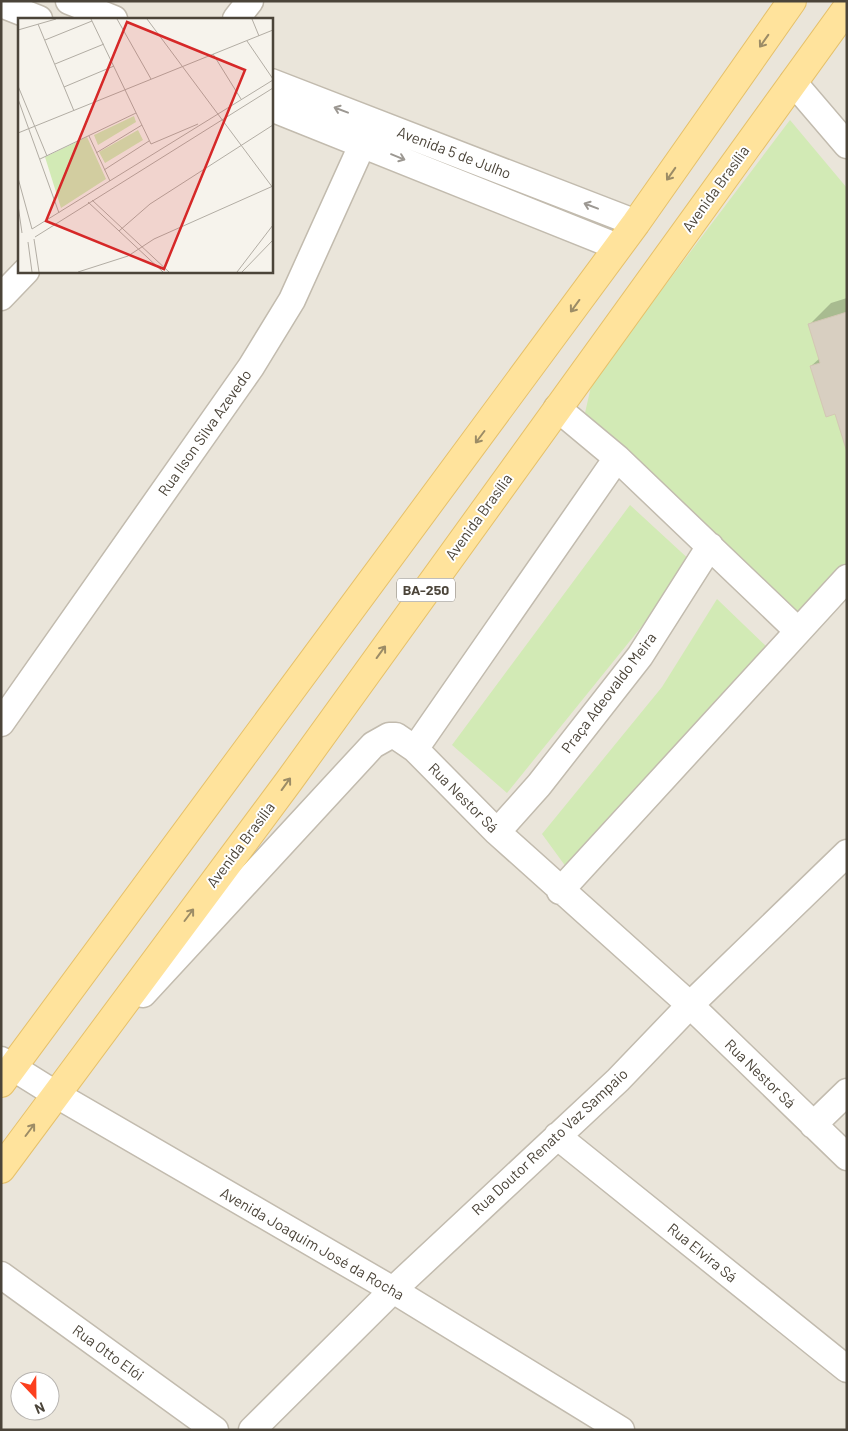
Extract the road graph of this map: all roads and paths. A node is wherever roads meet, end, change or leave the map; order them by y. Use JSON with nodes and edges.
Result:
{"nodes":[{"id":1,"x":70,"y":1,"type":"edge"},
{"id":2,"x":250,"y":1,"type":"edge"},
{"id":3,"x":792,"y":1,"type":"edge"},
{"id":4,"x":7,"y":4,"type":"edge"},
{"id":5,"x":847,"y":8,"type":"edge"},
{"id":6,"x":37,"y":18,"type":"edge"},
{"id":7,"x":112,"y":18,"type":"edge"},
{"id":8,"x":237,"y":18,"type":"edge"},
{"id":9,"x":793,"y":82,"type":"junction"},
{"id":10,"x":272,"y":83,"type":"edge"},
{"id":11,"x":272,"y":108,"type":"edge"},
{"id":12,"x":367,"y":132,"type":"junction"},
{"id":13,"x":847,"y":145,"type":"edge"},
{"id":14,"x":636,"y":223,"type":"junction"},
{"id":15,"x":618,"y":247,"type":"junction"},
{"id":16,"x":25,"y":272,"type":"edge"},
{"id":17,"x":1,"y":297,"type":"edge"},
{"id":18,"x":557,"y":408,"type":"junction"},
{"id":19,"x":617,"y":458,"type":"junction"},
{"id":20,"x":710,"y":546,"type":"junction"},
{"id":21,"x":847,"y":578,"type":"edge"},
{"id":22,"x":798,"y":631,"type":"junction"},
{"id":23,"x":1,"y":723,"type":"edge"},
{"id":24,"x":415,"y":749,"type":"junction"},
{"id":25,"x":497,"y":832,"type":"junction"},
{"id":26,"x":847,"y":853,"type":"edge"},
{"id":27,"x":560,"y":891,"type":"junction"},
{"id":28,"x":690,"y":1006,"type":"junction"},
{"id":29,"x":95,"y":1042,"type":"junction"},
{"id":30,"x":5,"y":1070,"type":"edge"},
{"id":31,"x":847,"y":1092,"type":"edge"},
{"id":32,"x":57,"y":1095,"type":"junction"},
{"id":33,"x":813,"y":1126,"type":"junction"},
{"id":34,"x":558,"y":1136,"type":"junction"},
{"id":35,"x":847,"y":1156,"type":"edge"},
{"id":36,"x":1,"y":1169,"type":"edge"},
{"id":37,"x":1,"y":1275,"type":"edge"},
{"id":38,"x":393,"y":1290,"type":"junction"},
{"id":39,"x":847,"y":1369,"type":"edge"},
{"id":40,"x":215,"y":1430,"type":"edge"},
{"id":41,"x":252,"y":1430,"type":"edge"},
{"id":42,"x":621,"y":1430,"type":"edge"}],
"edges":[{"from":1,"to":7,"type":"street"},
{"from":2,"to":8,"type":"street"},
{"from":3,"to":14,"type":"main road","number":"BA-250","one_way":true},
{"from":4,"to":6,"type":"street"},
{"from":5,"to":9,"type":"main road","name":"Avenida Brasília","number":"BA-250"},
{"from":9,"to":13,"type":"street"},
{"from":9,"to":18,"type":"main road","name":"Avenida Brasília","number":"BA-250"},
{"from":12,"to":10,"type":"street","name":"Avenida 5 de Julho","one_way":true},
{"from":11,"to":12,"type":"street","name":"Avenida 5 de Julho"},
{"from":14,"to":12,"type":"street","name":"Avenida 5 de Julho","one_way":true},
{"from":12,"to":15,"type":"street","name":"Avenida 5 de Julho","one_way":true},
{"from":12,"to":23,"type":"street","name":"Rua Ilson Silva Azevedo"},
{"from":14,"to":15,"type":"main road","number":"BA-250"},
{"from":15,"to":30,"type":"main road","number":"BA-250","one_way":true},
{"from":16,"to":17,"type":"street"},
{"from":18,"to":19,"type":"street"},
{"from":29,"to":18,"type":"main road","name":"Avenida Brasília","number":"BA-250","one_way":true},
{"from":19,"to":20,"type":"street"},
{"from":19,"to":24,"type":"street"},
{"from":20,"to":22,"type":"street"},
{"from":20,"to":25,"type":"street","name":"Praça Adeovaldo Meira"},
{"from":21,"to":22,"type":"street"},
{"from":22,"to":27,"type":"street"},
{"from":24,"to":25,"type":"street","name":"Rua Nestor Sá"},
{"from":24,"to":29,"type":"street","name":"Rua Nestor Sá"},
{"from":25,"to":27,"type":"street","name":"Rua Nestor Sá"},
{"from":26,"to":28,"type":"street","name":"Rua Doutor Renato Vaz Sampaio"},
{"from":27,"to":28,"type":"street","name":"Rua Nestor Sá"},
{"from":28,"to":33,"type":"street","name":"Rua Nestor Sá"},
{"from":28,"to":34,"type":"street","name":"Rua Doutor Renato Vaz Sampaio"},
{"from":29,"to":32,"type":"main road","name":"Avenida Brasília","number":"BA-250"},
{"from":30,"to":32,"type":"street","name":"Avenida Joaquim José da Rocha"},
{"from":31,"to":33,"type":"street"},
{"from":36,"to":32,"type":"main road","name":"Avenida Brasília","number":"BA-250","one_way":true},
{"from":32,"to":38,"type":"street","name":"Avenida Joaquim José da Rocha"},
{"from":33,"to":35,"type":"street","name":"Rua Nestor Sá"},
{"from":34,"to":38,"type":"street","name":"Rua Doutor Renato Vaz Sampaio"},
{"from":34,"to":39,"type":"street","name":"Rua Elvira Sá"},
{"from":37,"to":40,"type":"street","name":"Rua Otto Elói"},
{"from":38,"to":41,"type":"street","name":"Rua Doutor Renato Vaz Sampaio"},
{"from":38,"to":42,"type":"street","name":"Avenida Joaquim José da Rocha"}]}
